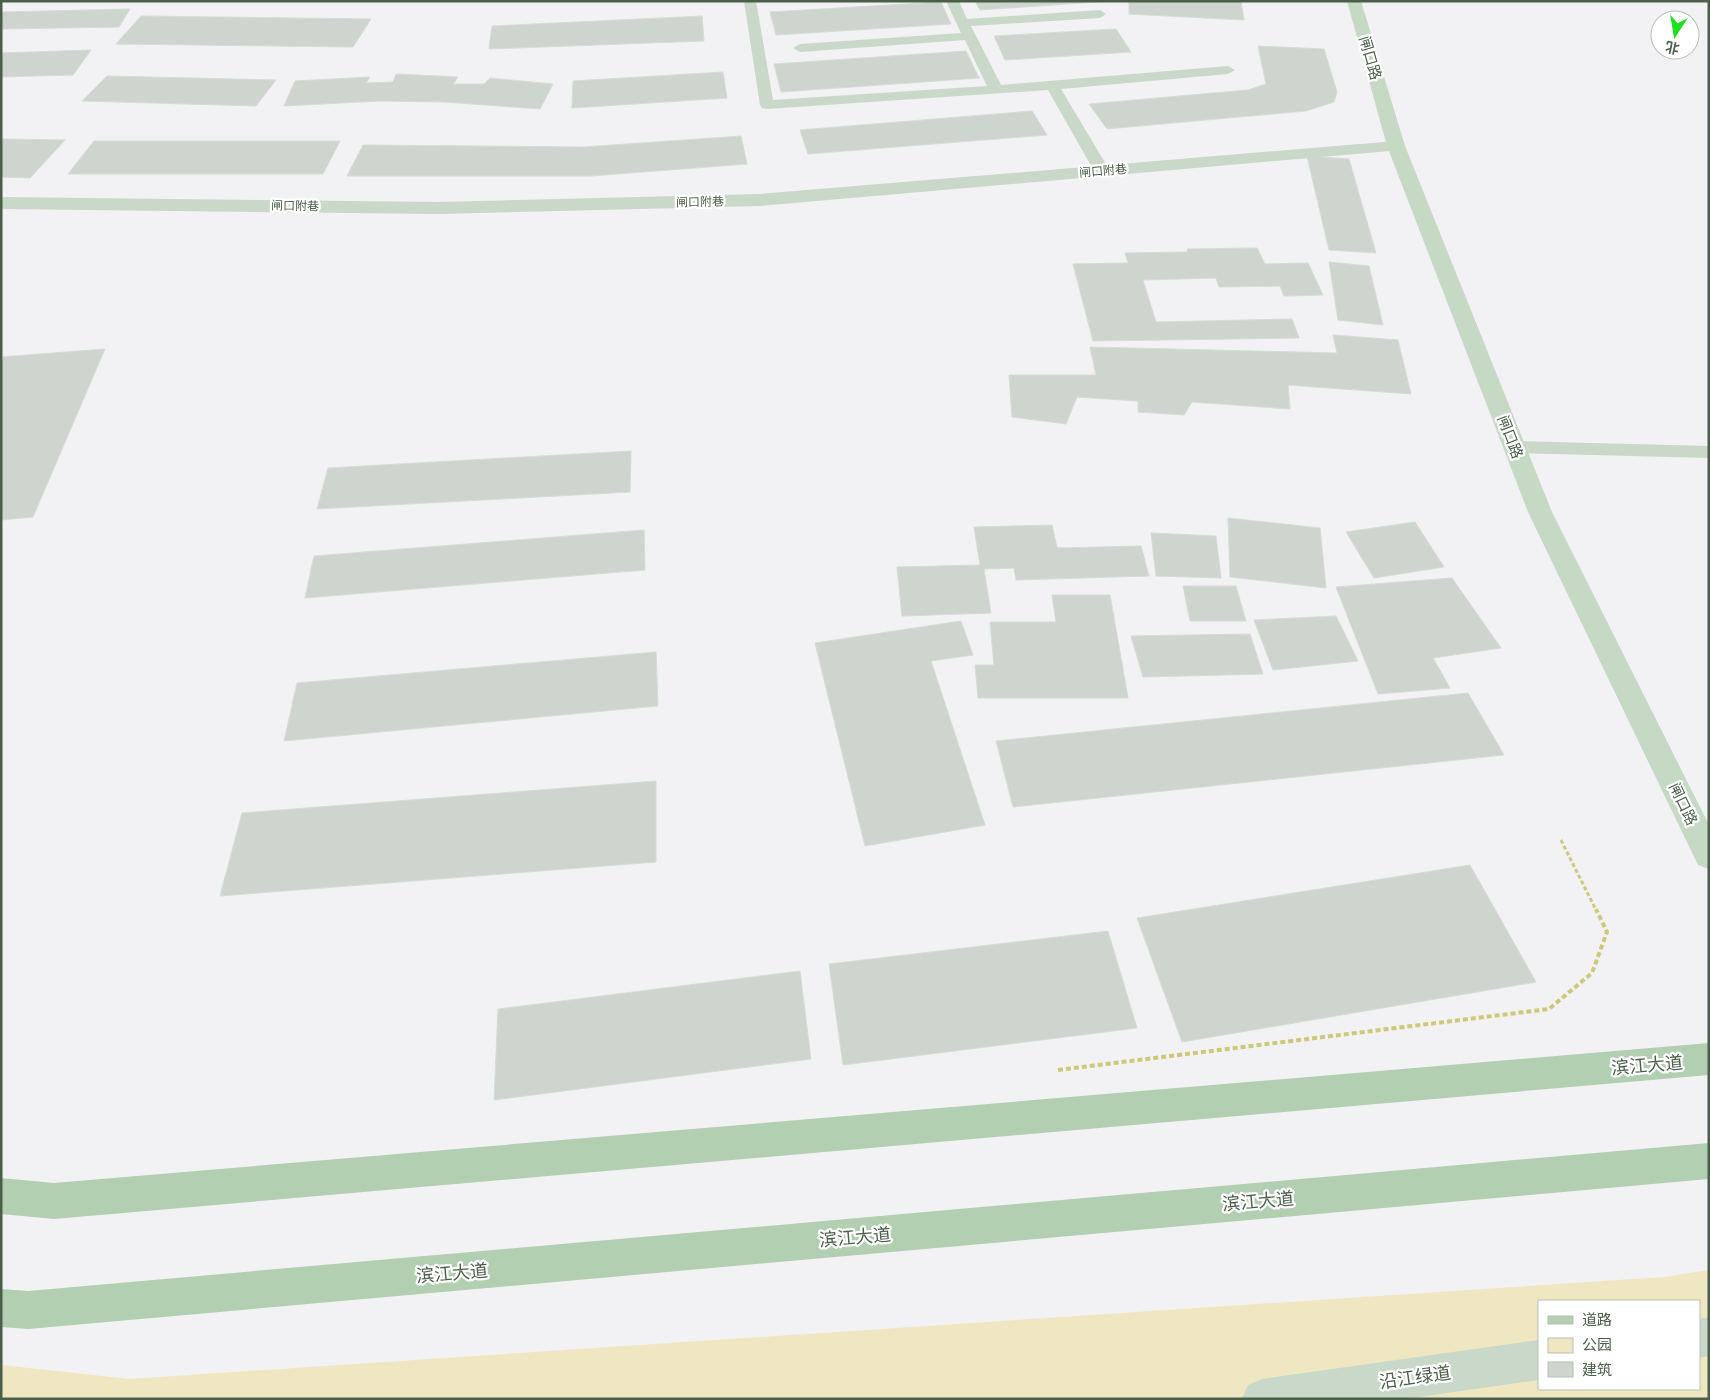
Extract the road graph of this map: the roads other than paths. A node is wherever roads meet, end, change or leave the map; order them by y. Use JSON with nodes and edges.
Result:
{"nodes":[{"id":1,"x":750,"y":1,"type":"edge"},
{"id":2,"x":952,"y":1,"type":"edge"},
{"id":3,"x":1354,"y":1,"type":"edge"},
{"id":4,"x":1100,"y":14,"type":"dead end"},
{"id":5,"x":966,"y":30,"type":"junction"},
{"id":6,"x":800,"y":48,"type":"dead end"},
{"id":7,"x":1228,"y":70,"type":"dead end"},
{"id":8,"x":1052,"y":85,"type":"junction"},
{"id":9,"x":996,"y":90,"type":"junction"},
{"id":10,"x":1396,"y":146,"type":"junction"},
{"id":11,"x":1102,"y":171,"type":"junction"},
{"id":12,"x":1,"y":203,"type":"edge"},
{"id":13,"x":1514,"y":447,"type":"junction"},
{"id":14,"x":1709,"y":452,"type":"edge"},
{"id":15,"x":1709,"y":856,"type":"edge"},
{"id":16,"x":1709,"y":1059,"type":"edge"},
{"id":17,"x":1709,"y":1160,"type":"edge"},
{"id":18,"x":1,"y":1196,"type":"edge"},
{"id":19,"x":1,"y":1308,"type":"edge"},
{"id":20,"x":1538,"y":1360,"type":"edge"},
{"id":21,"x":1262,"y":1399,"type":"edge"}],
"edges":[{"from":1,"to":9,"type":"lane"},
{"from":2,"to":5,"type":"lane"},
{"from":3,"to":10,"type":"street","name":"闸口路"},
{"from":4,"to":5,"type":"lane"},
{"from":5,"to":6,"type":"lane"},
{"from":5,"to":9,"type":"lane"},
{"from":7,"to":8,"type":"lane"},
{"from":8,"to":9,"type":"lane"},
{"from":8,"to":11,"type":"lane"},
{"from":10,"to":11,"type":"street","name":"闸口附巷"},
{"from":10,"to":13,"type":"street","name":"闸口路"},
{"from":11,"to":12,"type":"street","name":"闸口附巷"},
{"from":13,"to":14,"type":"lane"},
{"from":13,"to":15,"type":"street","name":"闸口路"},
{"from":16,"to":18,"type":"main road","name":"滨江大道"},
{"from":17,"to":19,"type":"main road","name":"滨江大道"},
{"from":20,"to":21,"type":"street","name":"沿江绿道"}]}
